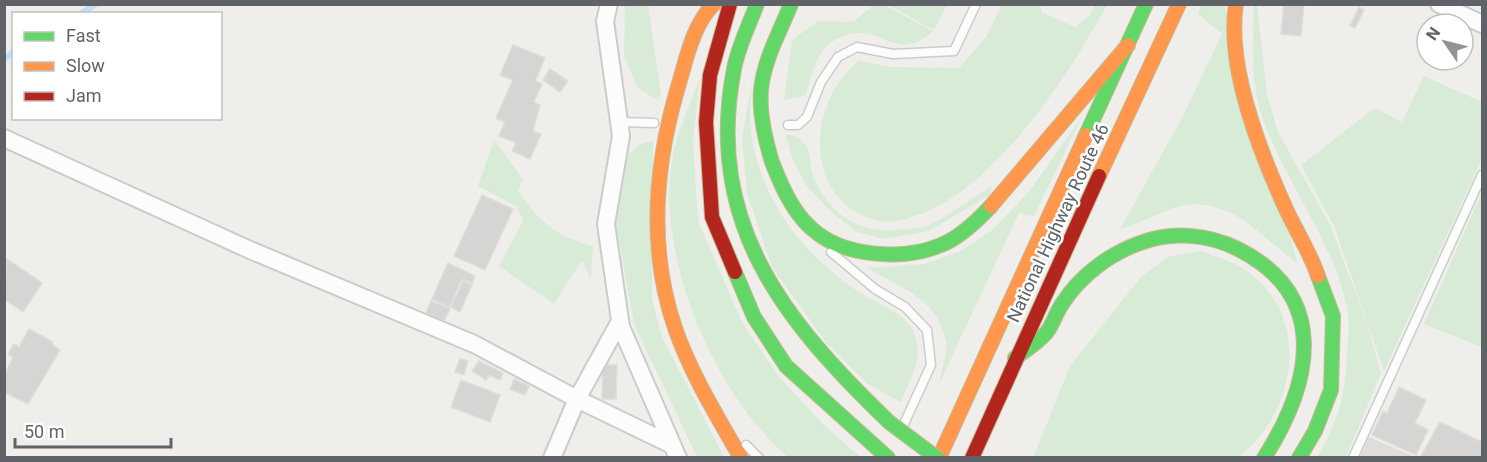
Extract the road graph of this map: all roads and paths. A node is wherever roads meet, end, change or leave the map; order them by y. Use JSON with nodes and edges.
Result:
{"nodes":[{"id":1,"x":609,"y":4,"type":"edge"},
{"id":2,"x":714,"y":4,"type":"edge"},
{"id":3,"x":730,"y":4,"type":"edge"},
{"id":4,"x":976,"y":4,"type":"edge"},
{"id":5,"x":1146,"y":4,"type":"edge"},
{"id":6,"x":1179,"y":4,"type":"edge"},
{"id":7,"x":1236,"y":4,"type":"edge"},
{"id":8,"x":1439,"y":4,"type":"edge"},
{"id":9,"x":757,"y":5,"type":"edge"},
{"id":10,"x":790,"y":8,"type":"edge"},
{"id":11,"x":1482,"y":24,"type":"edge"},
{"id":12,"x":1128,"y":45,"type":"junction"},
{"id":13,"x":619,"y":122,"type":"junction"},
{"id":14,"x":654,"y":123,"type":"dead end"},
{"id":15,"x":788,"y":125,"type":"dead end"},
{"id":16,"x":4,"y":138,"type":"edge"},
{"id":17,"x":1482,"y":175,"type":"edge"},
{"id":18,"x":811,"y":230,"type":"junction"},
{"id":19,"x":620,"y":321,"type":"junction"},
{"id":20,"x":1015,"y":358,"type":"junction"},
{"id":21,"x":577,"y":399,"type":"junction"},
{"id":22,"x":719,"y":418,"type":"junction"},
{"id":23,"x":897,"y":437,"type":"dead end"},
{"id":24,"x":886,"y":451,"type":"edge"},
{"id":25,"x":675,"y":452,"type":"edge"},
{"id":26,"x":552,"y":458,"type":"edge"},
{"id":27,"x":741,"y":458,"type":"edge"},
{"id":28,"x":759,"y":458,"type":"edge"},
{"id":29,"x":938,"y":458,"type":"edge"},
{"id":30,"x":972,"y":458,"type":"edge"},
{"id":31,"x":1264,"y":458,"type":"edge"},
{"id":32,"x":1299,"y":458,"type":"edge"},
{"id":33,"x":1353,"y":458,"type":"edge"}],
"edges":[{"from":1,"to":13,"type":"street"},
{"from":2,"to":22,"type":"highway"},
{"from":3,"to":24,"type":"highway"},
{"from":4,"to":15,"type":"lane"},
{"from":5,"to":12,"type":"highway","name":"National Highway Route 46"},
{"from":6,"to":20,"type":"highway","name":"National Highway Route 46"},
{"from":7,"to":32,"type":"highway"},
{"from":8,"to":11,"type":"street"},
{"from":9,"to":29,"type":"highway","bridge":true},
{"from":10,"to":18,"type":"highway"},
{"from":12,"to":18,"type":"highway"},
{"from":12,"to":29,"type":"highway","name":"National Highway Route 46"},
{"from":13,"to":14,"type":"lane"},
{"from":13,"to":19,"type":"street"},
{"from":16,"to":21,"type":"street"},
{"from":17,"to":33,"type":"lane"},
{"from":18,"to":23,"type":"lane"},
{"from":19,"to":21,"type":"street"},
{"from":19,"to":25,"type":"street"},
{"from":20,"to":30,"type":"highway","name":"National Highway Route 46"},
{"from":20,"to":31,"type":"highway"},
{"from":21,"to":25,"type":"street"},
{"from":21,"to":26,"type":"street"},
{"from":22,"to":27,"type":"highway"},
{"from":22,"to":28,"type":"lane"}]}
